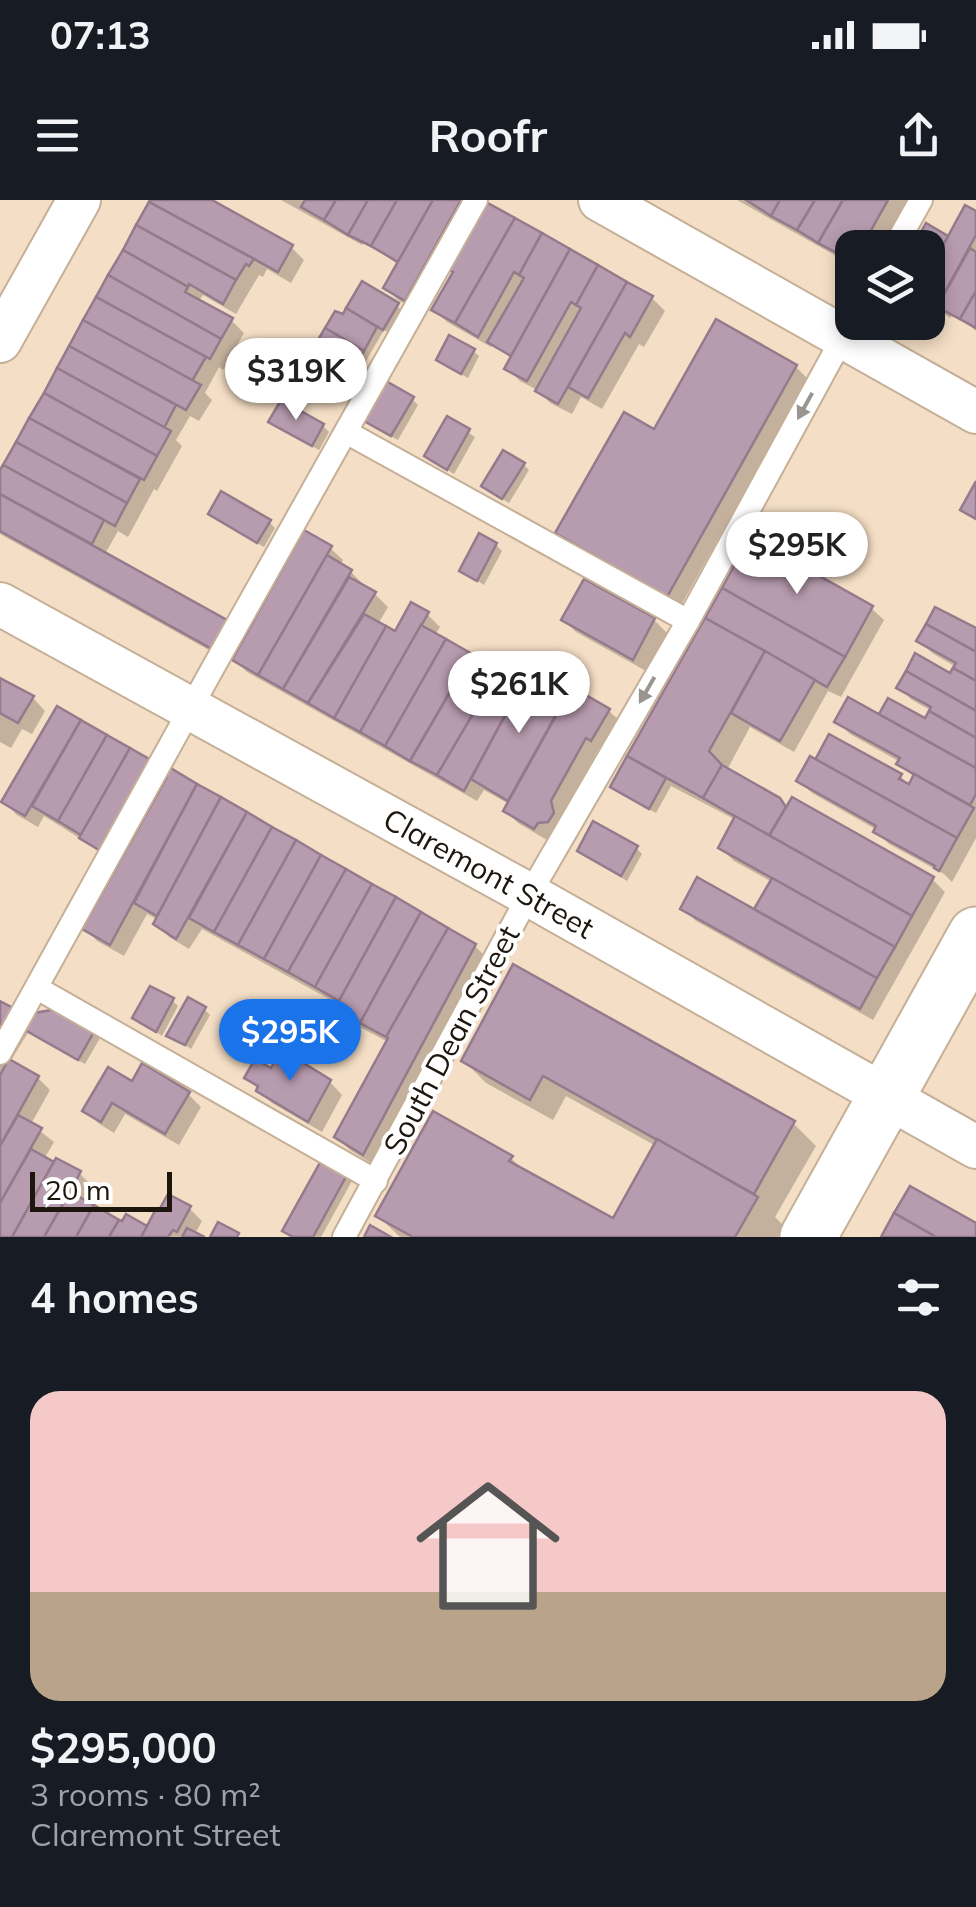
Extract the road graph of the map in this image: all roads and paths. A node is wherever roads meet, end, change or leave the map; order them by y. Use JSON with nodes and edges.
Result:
{"nodes":[{"id":1,"x":79,"y":200,"type":"edge"},
{"id":2,"x":476,"y":200,"type":"edge"},
{"id":3,"x":600,"y":200,"type":"edge"},
{"id":4,"x":921,"y":200,"type":"edge"},
{"id":5,"x":904,"y":230,"type":"edge"},
{"id":6,"x":835,"y":322,"type":"edge"},
{"id":7,"x":842,"y":340,"type":"edge"},
{"id":8,"x":865,"y":340,"type":"edge"},
{"id":9,"x":0,"y":341,"type":"edge"},
{"id":10,"x":976,"y":412,"type":"edge"},
{"id":11,"x":346,"y":432,"type":"junction"},
{"id":12,"x":0,"y":604,"type":"edge"},
{"id":13,"x":688,"y":621,"type":"junction"},
{"id":14,"x":190,"y":708,"type":"junction"},
{"id":15,"x":529,"y":895,"type":"junction"},
{"id":16,"x":976,"y":935,"type":"edge"},
{"id":17,"x":37,"y":988,"type":"junction"},
{"id":18,"x":0,"y":1053,"type":"edge"},
{"id":19,"x":886,"y":1096,"type":"junction"},
{"id":20,"x":976,"y":1147,"type":"edge"},
{"id":21,"x":376,"y":1180,"type":"junction"},
{"id":22,"x":344,"y":1237,"type":"edge"},
{"id":23,"x":808,"y":1237,"type":"edge"}],
"edges":[{"from":1,"to":9,"type":"street"},
{"from":2,"to":11,"type":"lane"},
{"from":3,"to":6,"type":"street"},
{"from":4,"to":5,"type":"lane"},
{"from":7,"to":13,"type":"lane","name":"South Dean Street","one_way":true},
{"from":8,"to":10,"type":"street"},
{"from":11,"to":13,"type":"lane"},
{"from":11,"to":14,"type":"lane"},
{"from":12,"to":14,"type":"street","name":"Claremont Street"},
{"from":13,"to":15,"type":"lane","name":"South Dean Street","one_way":true},
{"from":14,"to":15,"type":"street","name":"Claremont Street"},
{"from":14,"to":17,"type":"lane"},
{"from":15,"to":19,"type":"street","name":"Claremont Street"},
{"from":15,"to":21,"type":"lane","name":"South Dean Street"},
{"from":16,"to":19,"type":"street"},
{"from":17,"to":18,"type":"lane"},
{"from":17,"to":21,"type":"lane"},
{"from":19,"to":20,"type":"street","name":"Claremont Street"},
{"from":19,"to":23,"type":"street"},
{"from":21,"to":22,"type":"lane","name":"South Dean Street"}]}
